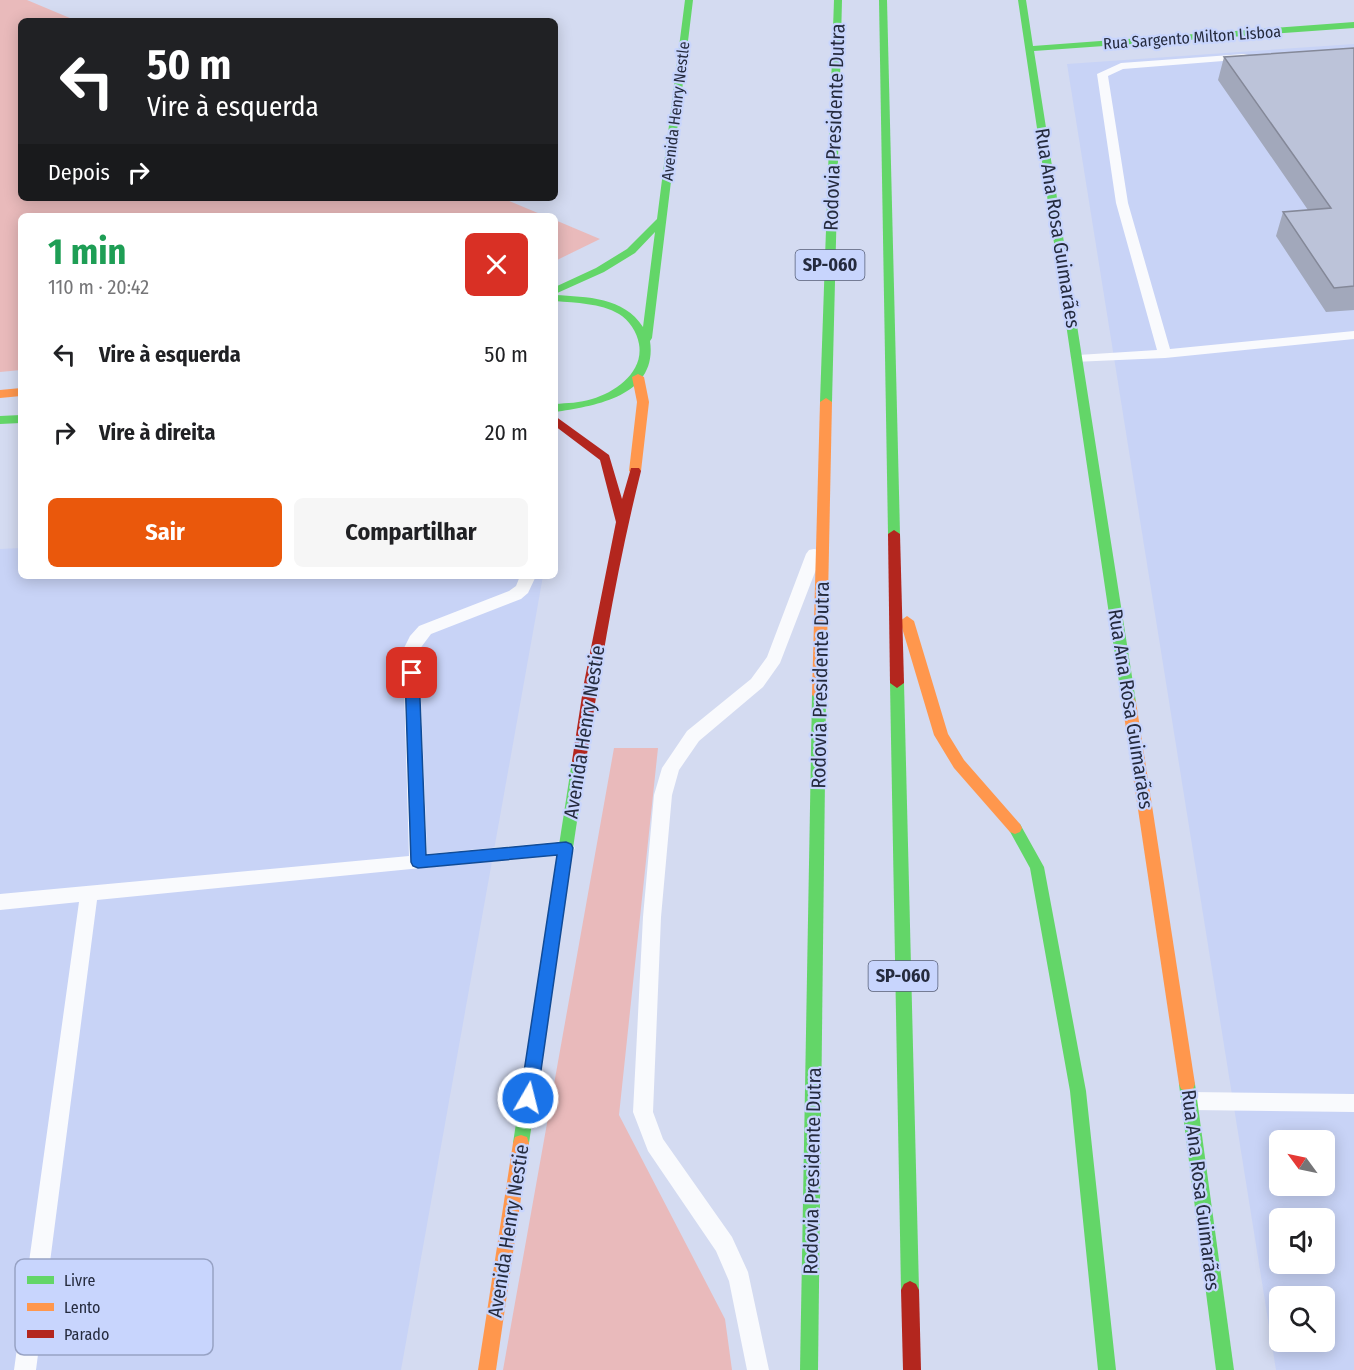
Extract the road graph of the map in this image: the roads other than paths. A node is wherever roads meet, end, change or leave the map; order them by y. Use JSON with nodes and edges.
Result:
{"nodes":[{"id":1,"x":689,"y":0,"type":"edge"},
{"id":2,"x":838,"y":0,"type":"edge"},
{"id":3,"x":883,"y":0,"type":"edge"},
{"id":4,"x":1022,"y":0,"type":"edge"},
{"id":5,"x":1354,"y":25,"type":"edge"},
{"id":6,"x":1031,"y":49,"type":"junction"},
{"id":7,"x":1261,"y":56,"type":"edge"},
{"id":8,"x":660,"y":221,"type":"junction"},
{"id":9,"x":558,"y":290,"type":"edge"},
{"id":10,"x":558,"y":298,"type":"edge"},
{"id":11,"x":1354,"y":335,"type":"edge"},
{"id":12,"x":647,"y":338,"type":"junction"},
{"id":13,"x":1165,"y":354,"type":"junction"},
{"id":14,"x":1078,"y":359,"type":"junction"},
{"id":15,"x":638,"y":377,"type":"junction"},
{"id":16,"x":18,"y":392,"type":"edge"},
{"id":17,"x":0,"y":394,"type":"edge"},
{"id":18,"x":558,"y":408,"type":"edge"},
{"id":19,"x":18,"y":419,"type":"edge"},
{"id":20,"x":0,"y":420,"type":"edge"},
{"id":21,"x":558,"y":422,"type":"edge"},
{"id":22,"x":622,"y":523,"type":"junction"},
{"id":23,"x":822,"y":531,"type":"junction"},
{"id":24,"x":527,"y":579,"type":"edge"},
{"id":25,"x":895,"y":582,"type":"junction"},
{"id":26,"x":566,"y":848,"type":"junction"},
{"id":27,"x":418,"y":862,"type":"junction"},
{"id":28,"x":89,"y":893,"type":"junction"},
{"id":29,"x":0,"y":902,"type":"edge"},
{"id":30,"x":1190,"y":1101,"type":"junction"},
{"id":31,"x":1354,"y":1103,"type":"edge"},
{"id":32,"x":40,"y":1259,"type":"edge"},
{"id":33,"x":27,"y":1355,"type":"edge"},
{"id":34,"x":25,"y":1370,"type":"edge"},
{"id":35,"x":488,"y":1370,"type":"edge"},
{"id":36,"x":758,"y":1370,"type":"edge"},
{"id":37,"x":809,"y":1370,"type":"edge"},
{"id":38,"x":912,"y":1370,"type":"edge"},
{"id":39,"x":1107,"y":1370,"type":"edge"},
{"id":40,"x":1225,"y":1370,"type":"edge"}],
"edges":[{"from":1,"to":8,"type":"main road","name":"Avenida Henry Nestle"},
{"from":2,"to":23,"type":"main road","name":"Rodovia Presidente Dutra","number":"SP-060"},
{"from":3,"to":25,"type":"main road","number":"SP-060"},
{"from":4,"to":6,"type":"main road","name":"Rua Ana Rosa Guimarães"},
{"from":5,"to":6,"type":"main road","name":"Rua Sargento Milton Lisboa"},
{"from":6,"to":14,"type":"main road","name":"Rua Ana Rosa Guimarães"},
{"from":7,"to":13,"type":"lane"},
{"from":8,"to":9,"type":"main road"},
{"from":8,"to":12,"type":"main road","name":"Avenida Henry Nestle"},
{"from":10,"to":12,"type":"main road"},
{"from":11,"to":13,"type":"lane"},
{"from":12,"to":15,"type":"main road","name":"Avenida Henry Nestle"},
{"from":13,"to":14,"type":"lane"},
{"from":14,"to":30,"type":"main road","name":"Rua Ana Rosa Guimarães"},
{"from":15,"to":18,"type":"main road"},
{"from":15,"to":22,"type":"main road","name":"Avenida Henry Nestie"},
{"from":16,"to":17,"type":"main road"},
{"from":19,"to":20,"type":"main road"},
{"from":21,"to":22,"type":"main road"},
{"from":22,"to":26,"type":"main road","name":"Avenida Henry Nestie"},
{"from":23,"to":36,"type":"lane"},
{"from":23,"to":37,"type":"main road","name":"Rodovia Presidente Dutra","number":"SP-060"},
{"from":24,"to":27,"type":"lane"},
{"from":25,"to":38,"type":"main road","number":"SP-060"},
{"from":25,"to":39,"type":"main road"},
{"from":26,"to":27,"type":"lane"},
{"from":26,"to":35,"type":"main road","name":"Avenida Henry Nestie"},
{"from":27,"to":28,"type":"lane"},
{"from":28,"to":29,"type":"lane"},
{"from":28,"to":32,"type":"lane"},
{"from":30,"to":31,"type":"lane"},
{"from":30,"to":40,"type":"main road","name":"Rua Ana Rosa Guimarães"},
{"from":33,"to":34,"type":"lane"}]}
